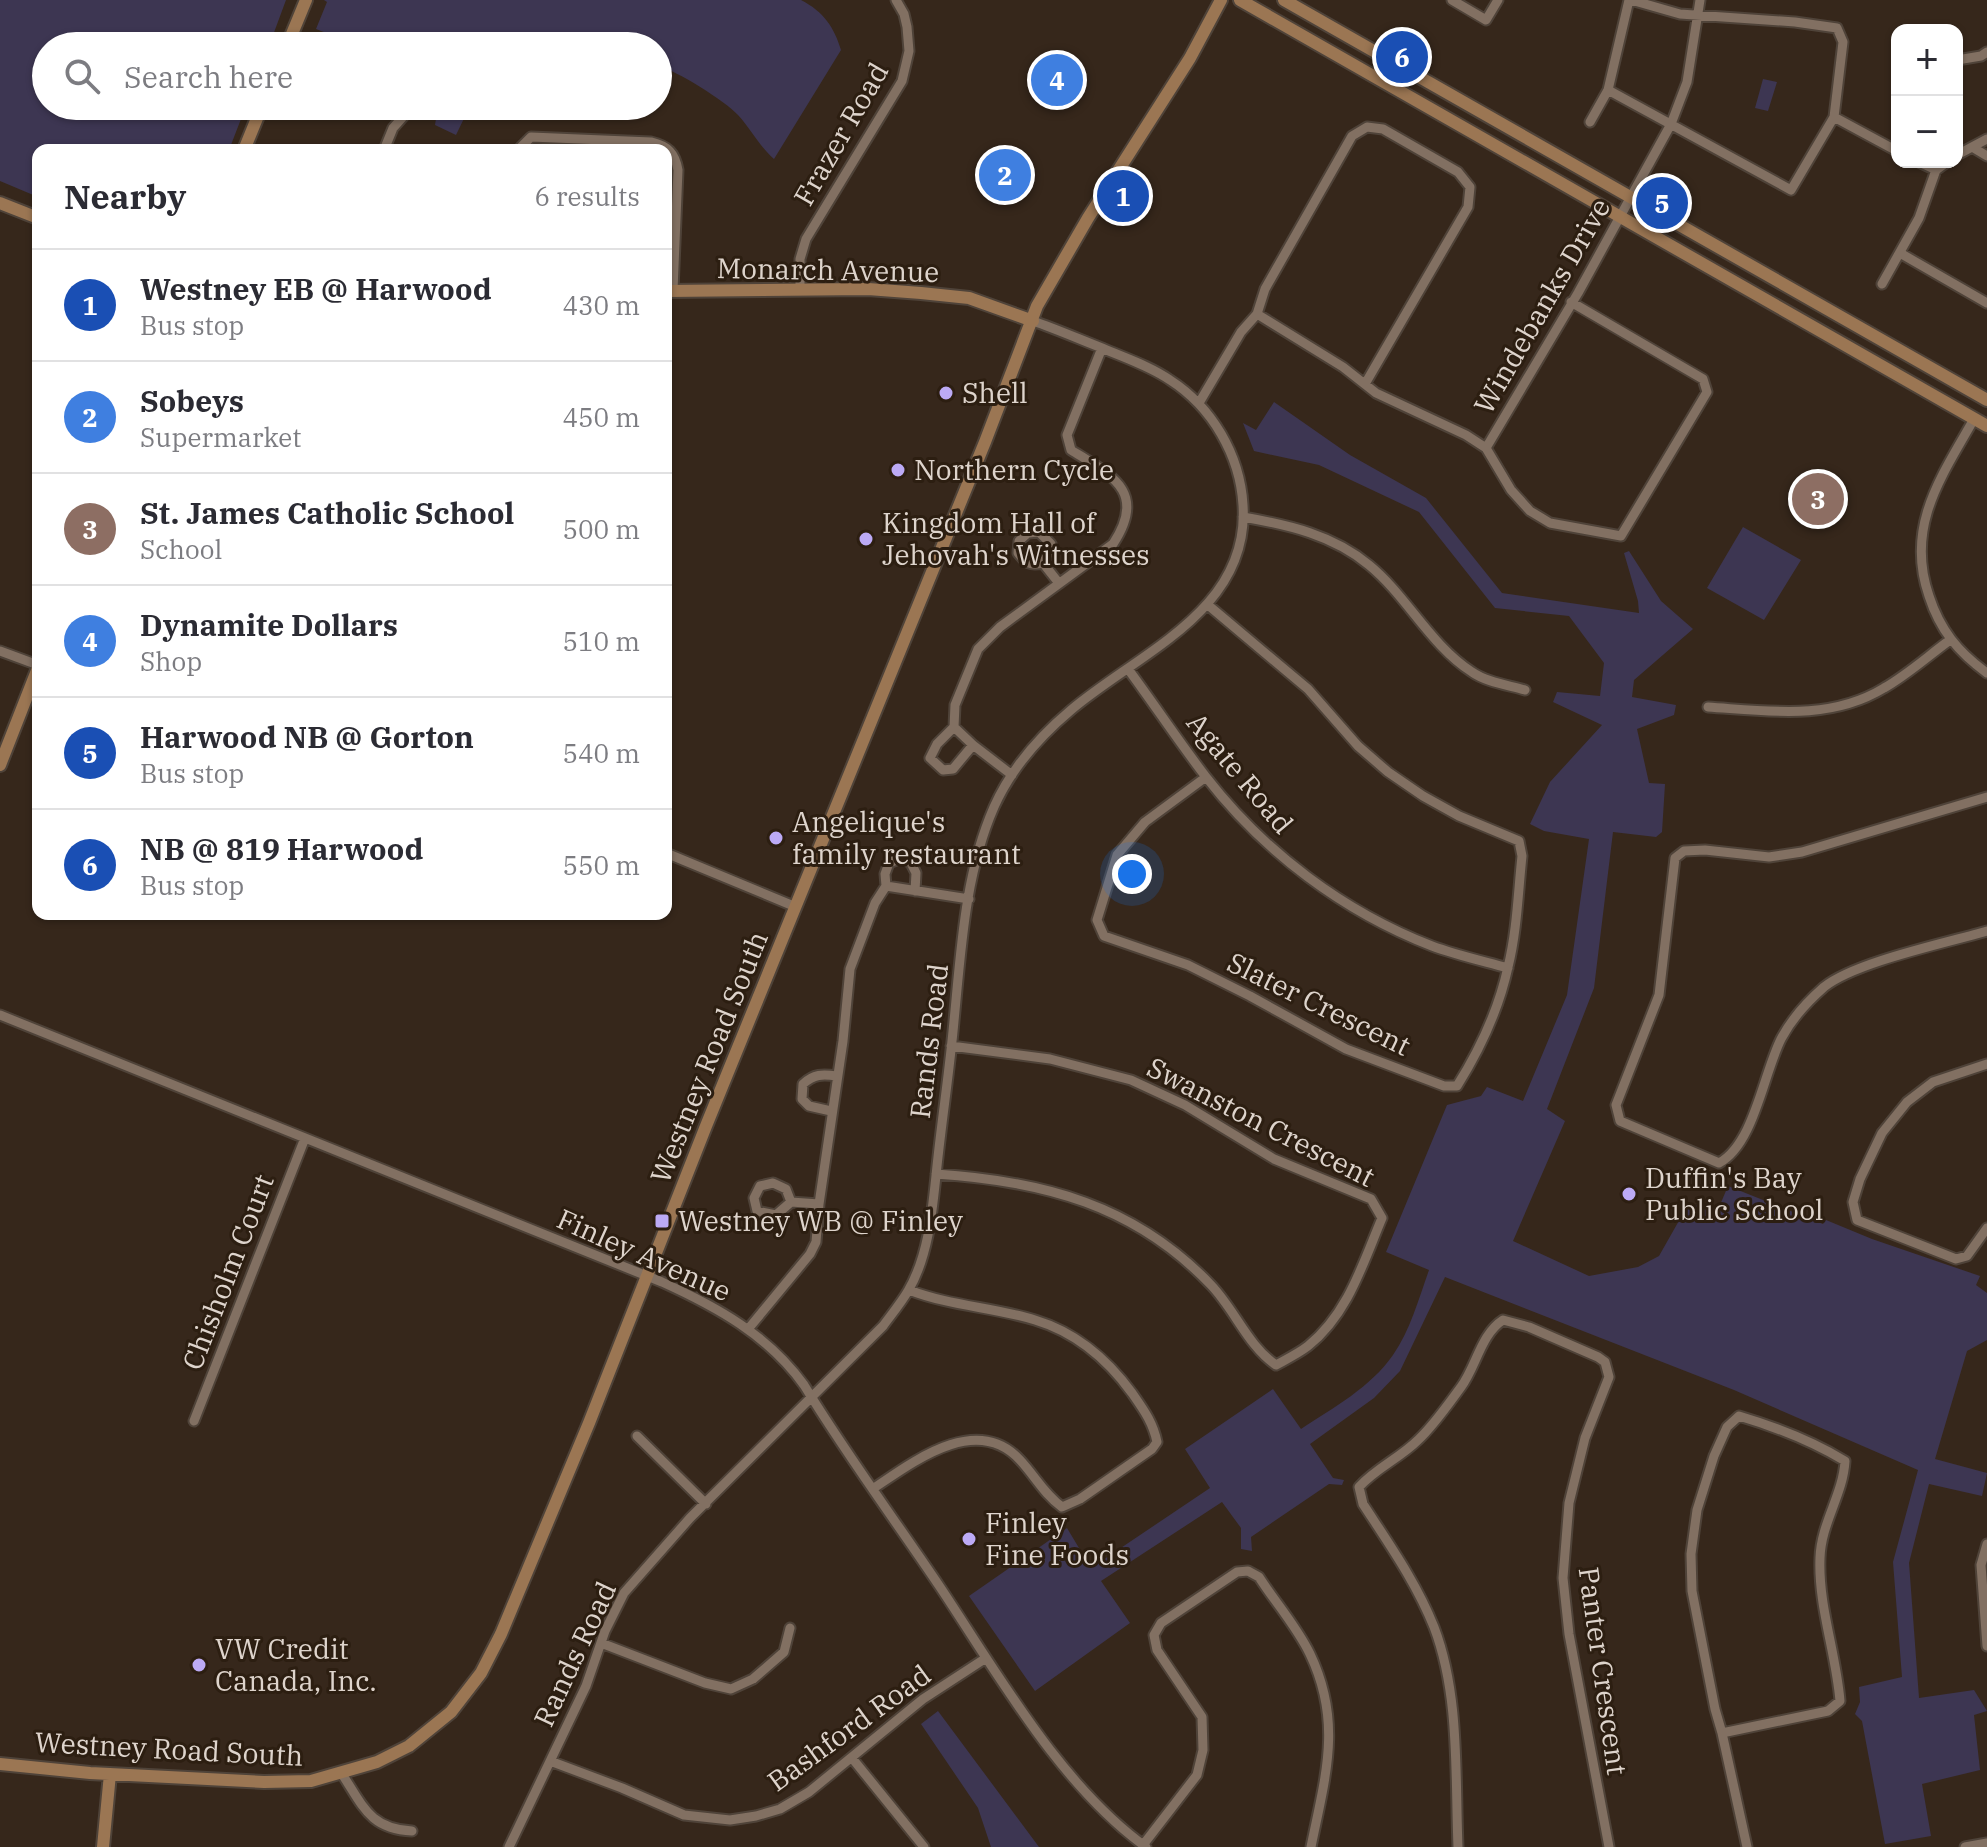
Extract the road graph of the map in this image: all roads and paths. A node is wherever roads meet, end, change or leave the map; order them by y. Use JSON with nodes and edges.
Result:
{"nodes":[{"id":1,"x":306,"y":0,"type":"edge"},
{"id":2,"x":1221,"y":0,"type":"edge"},
{"id":3,"x":1240,"y":0,"type":"edge"},
{"id":4,"x":1284,"y":0,"type":"edge"},
{"id":5,"x":1452,"y":0,"type":"edge"},
{"id":6,"x":1498,"y":0,"type":"edge"},
{"id":7,"x":1630,"y":0,"type":"edge"},
{"id":8,"x":1700,"y":0,"type":"edge"},
{"id":9,"x":899,"y":1,"type":"edge"},
{"id":10,"x":1698,"y":16,"type":"junction"},
{"id":11,"x":293,"y":32,"type":"edge"},
{"id":12,"x":1987,"y":52,"type":"edge"},
{"id":13,"x":1963,"y":59,"type":"edge"},
{"id":14,"x":1608,"y":90,"type":"junction"},
{"id":15,"x":1834,"y":117,"type":"junction"},
{"id":16,"x":256,"y":120,"type":"edge"},
{"id":17,"x":400,"y":120,"type":"edge"},
{"id":18,"x":1590,"y":122,"type":"dead end"},
{"id":19,"x":1671,"y":124,"type":"junction"},
{"id":20,"x":1987,"y":139,"type":"edge"},
{"id":21,"x":246,"y":144,"type":"edge"},
{"id":22,"x":386,"y":144,"type":"edge"},
{"id":23,"x":524,"y":144,"type":"edge"},
{"id":24,"x":660,"y":144,"type":"edge"},
{"id":25,"x":1972,"y":147,"type":"junction"},
{"id":26,"x":1891,"y":148,"type":"edge"},
{"id":27,"x":1963,"y":152,"type":"edge"},
{"id":28,"x":672,"y":153,"type":"edge"},
{"id":29,"x":1987,"y":156,"type":"edge"},
{"id":30,"x":1932,"y":168,"type":"edge"},
{"id":31,"x":1939,"y":168,"type":"edge"},
{"id":32,"x":1936,"y":170,"type":"junction"},
{"id":33,"x":1631,"y":196,"type":"junction"},
{"id":34,"x":0,"y":203,"type":"edge"},
{"id":35,"x":32,"y":216,"type":"edge"},
{"id":36,"x":1619,"y":218,"type":"junction"},
{"id":37,"x":1900,"y":253,"type":"junction"},
{"id":38,"x":672,"y":260,"type":"edge"},
{"id":39,"x":1882,"y":284,"type":"dead end"},
{"id":40,"x":672,"y":290,"type":"edge"},
{"id":41,"x":800,"y":290,"type":"junction"},
{"id":42,"x":1571,"y":302,"type":"junction"},
{"id":43,"x":1987,"y":303,"type":"edge"},
{"id":44,"x":1257,"y":314,"type":"junction"},
{"id":45,"x":1033,"y":321,"type":"junction"},
{"id":46,"x":1102,"y":348,"type":"junction"},
{"id":47,"x":1365,"y":384,"type":"junction"},
{"id":48,"x":1986,"y":399,"type":"edge"},
{"id":49,"x":1199,"y":403,"type":"junction"},
{"id":50,"x":1974,"y":419,"type":"junction"},
{"id":51,"x":1987,"y":426,"type":"edge"},
{"id":52,"x":1486,"y":448,"type":"junction"},
{"id":53,"x":1243,"y":517,"type":"junction"},
{"id":54,"x":1043,"y":563,"type":"dead end"},
{"id":55,"x":1058,"y":582,"type":"junction"},
{"id":56,"x":1208,"y":605,"type":"junction"},
{"id":57,"x":1950,"y":640,"type":"junction"},
{"id":58,"x":0,"y":651,"type":"edge"},
{"id":59,"x":32,"y":664,"type":"edge"},
{"id":60,"x":1128,"y":669,"type":"junction"},
{"id":61,"x":1987,"y":673,"type":"edge"},
{"id":62,"x":32,"y":682,"type":"edge"},
{"id":63,"x":1525,"y":690,"type":"dead end"},
{"id":64,"x":1708,"y":707,"type":"dead end"},
{"id":65,"x":954,"y":727,"type":"junction"},
{"id":66,"x":973,"y":745,"type":"junction"},
{"id":67,"x":0,"y":765,"type":"edge"},
{"id":68,"x":1012,"y":775,"type":"junction"},
{"id":69,"x":1206,"y":777,"type":"junction"},
{"id":70,"x":1987,"y":797,"type":"edge"},
{"id":71,"x":672,"y":855,"type":"edge"},
{"id":72,"x":886,"y":886,"type":"junction"},
{"id":73,"x":915,"y":891,"type":"junction"},
{"id":74,"x":969,"y":899,"type":"junction"},
{"id":75,"x":796,"y":907,"type":"junction"},
{"id":76,"x":1987,"y":931,"type":"edge"},
{"id":77,"x":1508,"y":968,"type":"junction"},
{"id":78,"x":0,"y":1015,"type":"edge"},
{"id":79,"x":951,"y":1046,"type":"junction"},
{"id":80,"x":1987,"y":1064,"type":"edge"},
{"id":81,"x":837,"y":1076,"type":"junction"},
{"id":82,"x":831,"y":1111,"type":"junction"},
{"id":83,"x":305,"y":1138,"type":"junction"},
{"id":84,"x":936,"y":1174,"type":"junction"},
{"id":85,"x":791,"y":1202,"type":"dead end"},
{"id":86,"x":819,"y":1204,"type":"junction"},
{"id":87,"x":1987,"y":1228,"type":"edge"},
{"id":88,"x":646,"y":1276,"type":"junction"},
{"id":89,"x":909,"y":1290,"type":"junction"},
{"id":90,"x":749,"y":1328,"type":"junction"},
{"id":91,"x":812,"y":1398,"type":"junction"},
{"id":92,"x":194,"y":1421,"type":"dead end"},
{"id":93,"x":637,"y":1436,"type":"dead end"},
{"id":94,"x":874,"y":1488,"type":"junction"},
{"id":95,"x":706,"y":1504,"type":"junction"},
{"id":96,"x":1987,"y":1544,"type":"edge"},
{"id":97,"x":790,"y":1628,"type":"dead end"},
{"id":98,"x":601,"y":1643,"type":"junction"},
{"id":99,"x":1987,"y":1646,"type":"edge"},
{"id":100,"x":986,"y":1658,"type":"junction"},
{"id":101,"x":1722,"y":1733,"type":"junction"},
{"id":102,"x":852,"y":1758,"type":"junction"},
{"id":103,"x":550,"y":1761,"type":"junction"},
{"id":104,"x":0,"y":1764,"type":"edge"},
{"id":105,"x":110,"y":1774,"type":"junction"},
{"id":106,"x":342,"y":1774,"type":"junction"},
{"id":107,"x":412,"y":1831,"type":"dead end"},
{"id":108,"x":1987,"y":1843,"type":"edge"},
{"id":109,"x":1144,"y":1846,"type":"edge"},
{"id":110,"x":103,"y":1847,"type":"edge"},
{"id":111,"x":509,"y":1847,"type":"edge"},
{"id":112,"x":924,"y":1847,"type":"edge"},
{"id":113,"x":1311,"y":1847,"type":"edge"},
{"id":114,"x":1458,"y":1847,"type":"edge"},
{"id":115,"x":1609,"y":1847,"type":"edge"},
{"id":116,"x":1747,"y":1847,"type":"edge"},
{"id":117,"x":1965,"y":1847,"type":"edge"}],
"edges":[{"from":1,"to":11,"type":"main road"},
{"from":2,"to":45,"type":"main road","name":"Westney Road South"},
{"from":3,"to":36,"type":"main road"},
{"from":4,"to":33,"type":"main road"},
{"from":5,"to":6,"type":"street"},
{"from":7,"to":10,"type":"street"},
{"from":7,"to":14,"type":"street"},
{"from":8,"to":10,"type":"street","name":"Windebanks Drive"},
{"from":9,"to":41,"type":"street","name":"Frazer Road"},
{"from":10,"to":15,"type":"street"},
{"from":10,"to":19,"type":"street","name":"Windebanks Drive"},
{"from":12,"to":13,"type":"street"},
{"from":14,"to":18,"type":"street"},
{"from":14,"to":19,"type":"street"},
{"from":15,"to":19,"type":"street"},
{"from":15,"to":26,"type":"street"},
{"from":16,"to":21,"type":"main road"},
{"from":17,"to":22,"type":"street"},
{"from":19,"to":33,"type":"street","name":"Windebanks Drive"},
{"from":20,"to":25,"type":"street"},
{"from":23,"to":24,"type":"street"},
{"from":25,"to":27,"type":"street"},
{"from":25,"to":29,"type":"street"},
{"from":28,"to":38,"type":"street"},
{"from":30,"to":32,"type":"street"},
{"from":31,"to":32,"type":"street"},
{"from":32,"to":37,"type":"street"},
{"from":33,"to":36,"type":"street","name":"Windebanks Drive"},
{"from":33,"to":48,"type":"main road"},
{"from":34,"to":35,"type":"main road"},
{"from":36,"to":42,"type":"street","name":"Windebanks Drive"},
{"from":36,"to":50,"type":"main road"},
{"from":37,"to":39,"type":"street"},
{"from":37,"to":43,"type":"street"},
{"from":40,"to":41,"type":"main road","name":"Monarch Avenue"},
{"from":41,"to":45,"type":"main road","name":"Monarch Avenue"},
{"from":42,"to":52,"type":"street","name":"Windebanks Drive"},
{"from":42,"to":52,"type":"street"},
{"from":44,"to":47,"type":"street","name":"Windebanks Drive"},
{"from":44,"to":47,"type":"street"},
{"from":44,"to":49,"type":"street"},
{"from":45,"to":46,"type":"street","name":"Rands Road"},
{"from":45,"to":75,"type":"main road","name":"Westney Road South"},
{"from":46,"to":49,"type":"street","name":"Rands Road"},
{"from":46,"to":55,"type":"street"},
{"from":47,"to":52,"type":"street","name":"Windebanks Drive"},
{"from":48,"to":50,"type":"main road"},
{"from":49,"to":53,"type":"street","name":"Rands Road"},
{"from":50,"to":51,"type":"main road"},
{"from":50,"to":57,"type":"street"},
{"from":53,"to":56,"type":"street","name":"Rands Road"},
{"from":53,"to":63,"type":"street"},
{"from":54,"to":55,"type":"street"},
{"from":55,"to":65,"type":"street"},
{"from":56,"to":60,"type":"street","name":"Rands Road"},
{"from":56,"to":77,"type":"street","name":"Slater Crescent"},
{"from":57,"to":61,"type":"street"},
{"from":57,"to":64,"type":"street"},
{"from":58,"to":59,"type":"street"},
{"from":60,"to":68,"type":"street","name":"Rands Road"},
{"from":60,"to":69,"type":"street","name":"Agate Road"},
{"from":62,"to":67,"type":"main road"},
{"from":65,"to":66,"type":"street"},
{"from":65,"to":66,"type":"street"},
{"from":66,"to":68,"type":"street"},
{"from":68,"to":74,"type":"street","name":"Rands Road"},
{"from":69,"to":77,"type":"street","name":"Agate Road"},
{"from":69,"to":77,"type":"street","name":"Slater Crescent"},
{"from":70,"to":76,"type":"street"},
{"from":71,"to":75,"type":"street"},
{"from":72,"to":73,"type":"street"},
{"from":72,"to":73,"type":"street"},
{"from":72,"to":81,"type":"street"},
{"from":73,"to":74,"type":"street"},
{"from":74,"to":79,"type":"street","name":"Rands Road"},
{"from":75,"to":88,"type":"main road","name":"Westney Road South"},
{"from":78,"to":83,"type":"street","name":"Finley Avenue"},
{"from":79,"to":84,"type":"street","name":"Rands Road"},
{"from":79,"to":84,"type":"street","name":"Swanston Crescent"},
{"from":80,"to":87,"type":"street"},
{"from":81,"to":82,"type":"street"},
{"from":81,"to":82,"type":"street"},
{"from":82,"to":86,"type":"street"},
{"from":83,"to":88,"type":"street","name":"Finley Avenue"},
{"from":83,"to":92,"type":"street","name":"Chisholm Court"},
{"from":84,"to":89,"type":"street","name":"Rands Road"},
{"from":85,"to":86,"type":"street"},
{"from":86,"to":90,"type":"street"},
{"from":88,"to":90,"type":"street","name":"Finley Avenue"},
{"from":88,"to":106,"type":"main road","name":"Westney Road South"},
{"from":89,"to":91,"type":"street","name":"Rands Road"},
{"from":89,"to":94,"type":"street"},
{"from":90,"to":91,"type":"street","name":"Finley Avenue"},
{"from":91,"to":94,"type":"street","name":"Finley Avenue"},
{"from":91,"to":95,"type":"street","name":"Rands Road"},
{"from":93,"to":95,"type":"street"},
{"from":94,"to":100,"type":"street","name":"Finley Avenue"},
{"from":95,"to":98,"type":"street","name":"Rands Road"},
{"from":96,"to":99,"type":"street"},
{"from":97,"to":98,"type":"street"},
{"from":98,"to":103,"type":"street","name":"Rands Road"},
{"from":100,"to":102,"type":"street","name":"Bashford Road"},
{"from":100,"to":109,"type":"street","name":"Finley Avenue"},
{"from":101,"to":101,"type":"street"},
{"from":101,"to":116,"type":"street"},
{"from":102,"to":103,"type":"street","name":"Bashford Road"},
{"from":102,"to":112,"type":"street"},
{"from":103,"to":111,"type":"street","name":"Rands Road"},
{"from":104,"to":105,"type":"main road","name":"Westney Road South"},
{"from":105,"to":106,"type":"main road","name":"Westney Road South"},
{"from":105,"to":110,"type":"main road"},
{"from":106,"to":107,"type":"street"},
{"from":108,"to":117,"type":"street"},
{"from":109,"to":113,"type":"street"},
{"from":114,"to":115,"type":"street","name":"Panter Crescent"}]}
